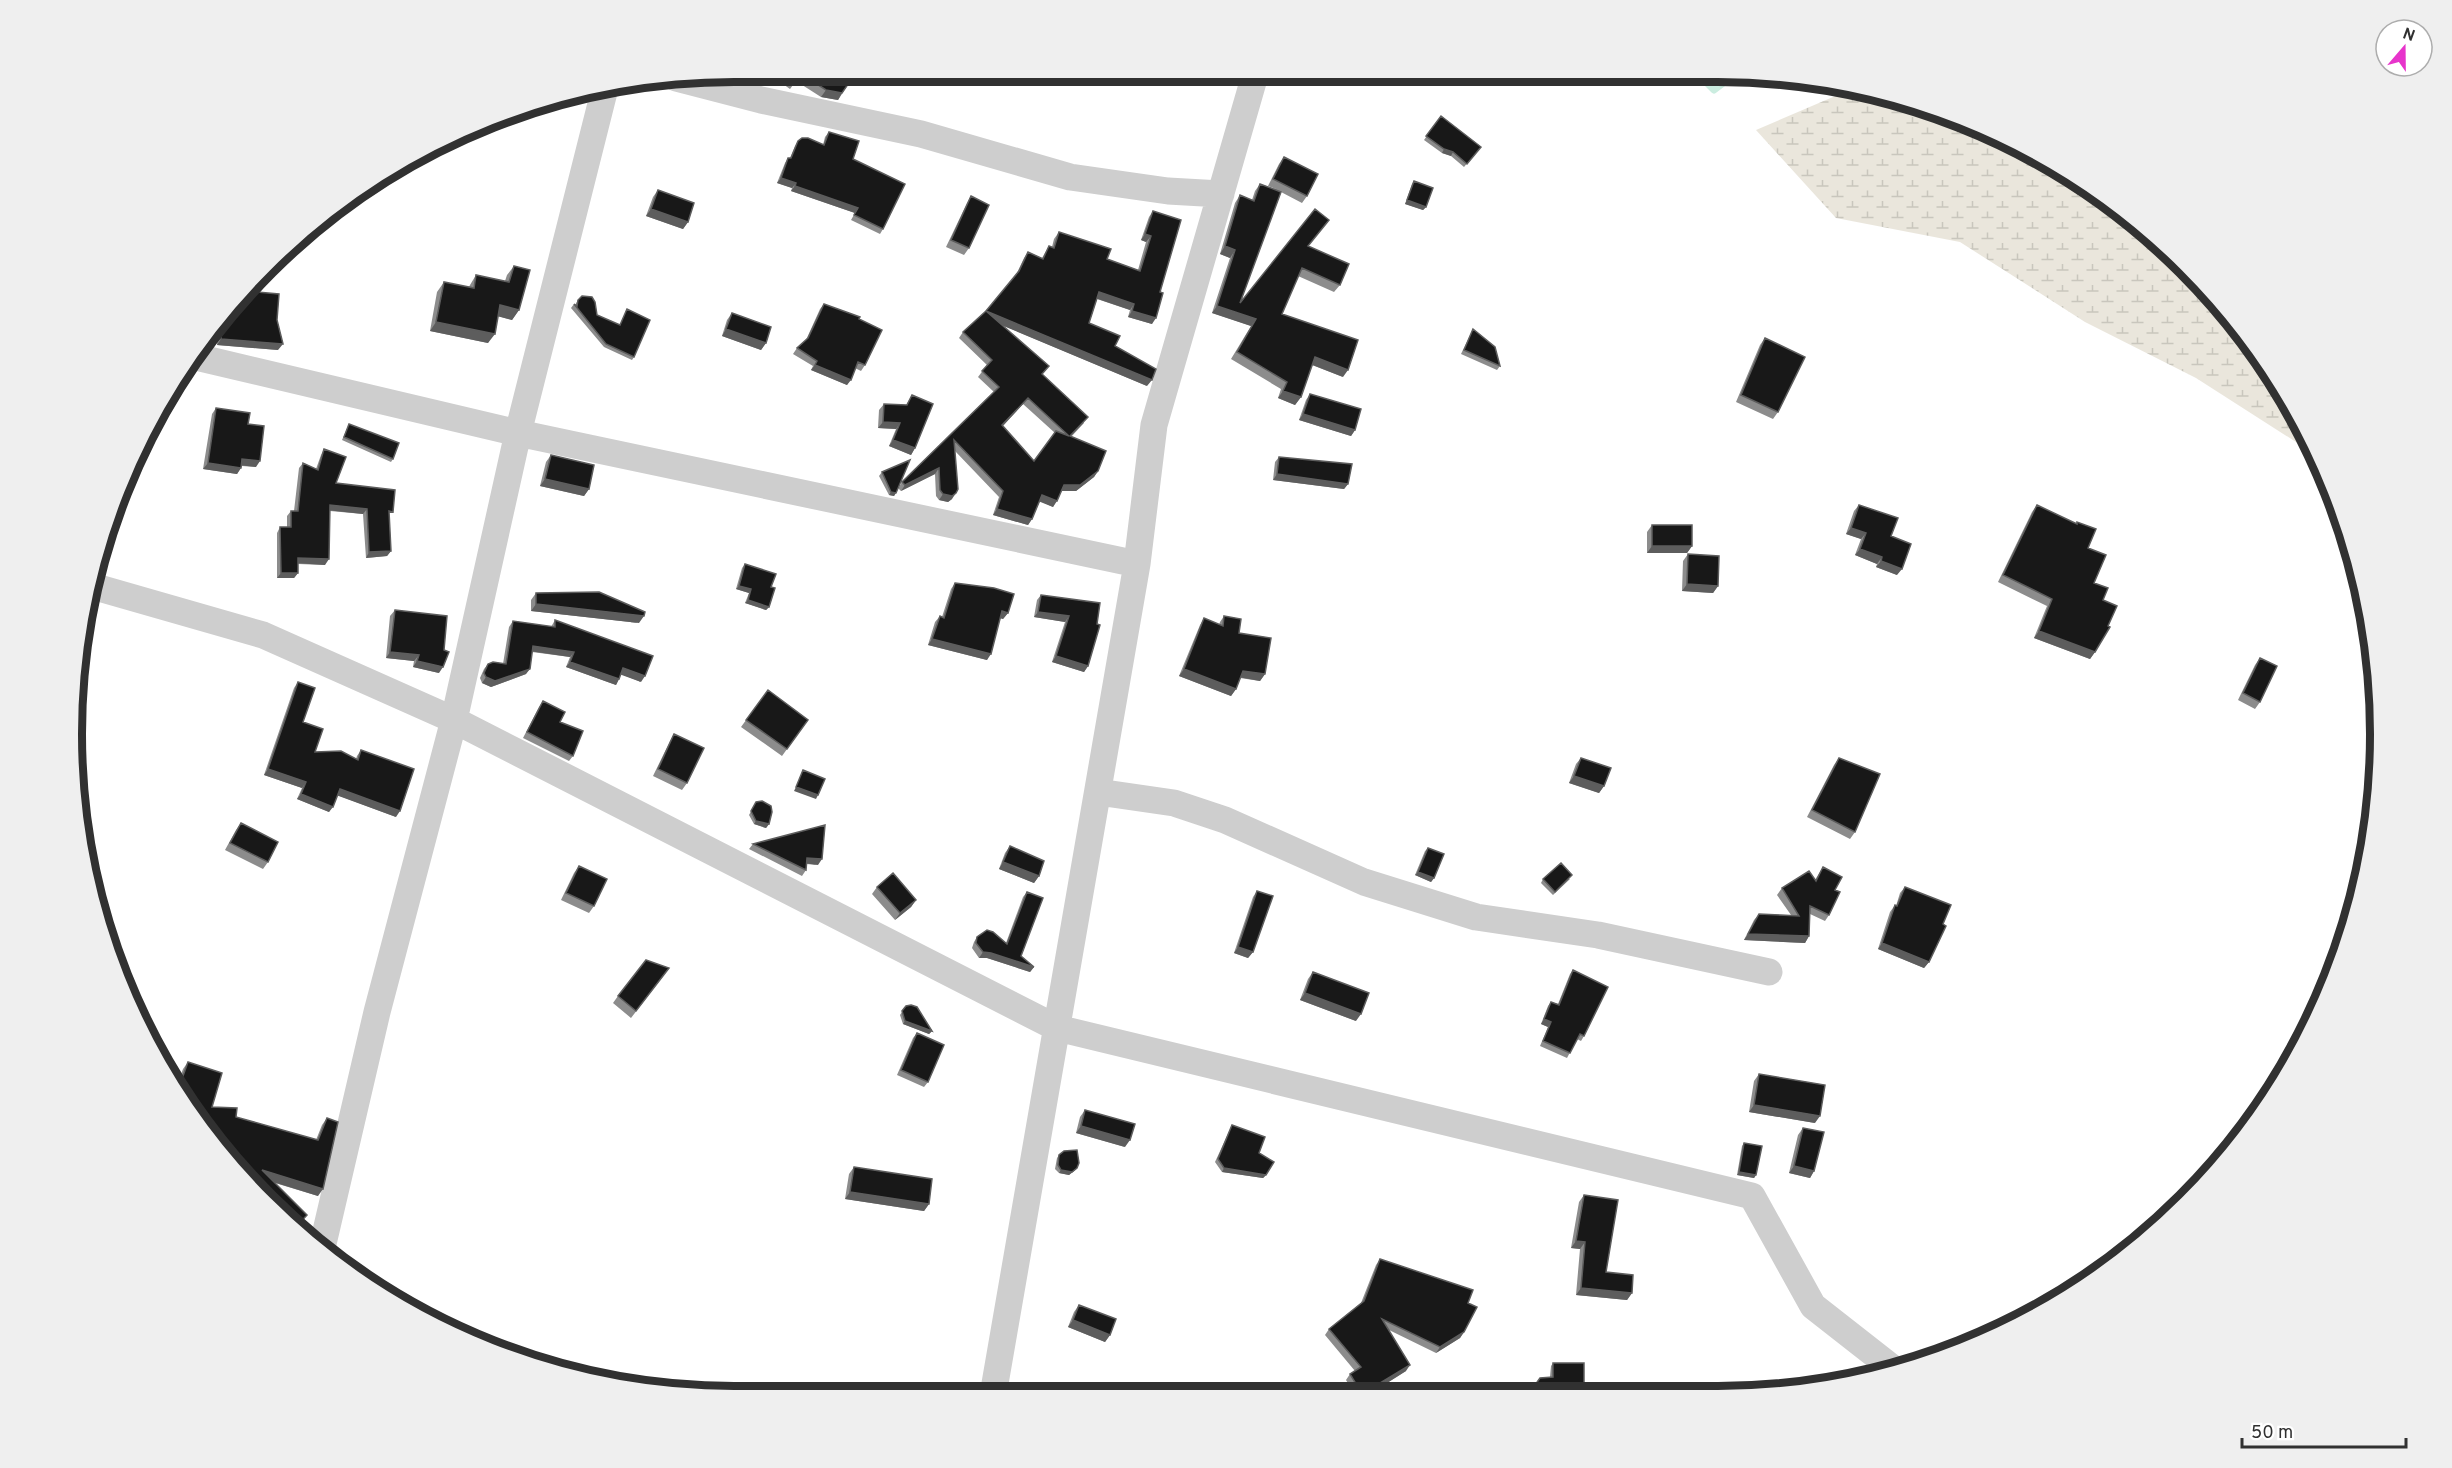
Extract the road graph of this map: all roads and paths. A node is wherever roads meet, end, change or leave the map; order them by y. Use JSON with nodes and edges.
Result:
{"nodes":[{"id":1,"x":1253,"y":82,"type":"edge"},
{"id":2,"x":698,"y":84,"type":"edge"},
{"id":3,"x":603,"y":96,"type":"edge"},
{"id":4,"x":1221,"y":194,"type":"junction"},
{"id":5,"x":202,"y":358,"type":"edge"},
{"id":6,"x":518,"y":433,"type":"junction"},
{"id":7,"x":1137,"y":564,"type":"junction"},
{"id":8,"x":99,"y":588,"type":"edge"},
{"id":9,"x":454,"y":720,"type":"junction"},
{"id":10,"x":1098,"y":792,"type":"junction"},
{"id":11,"x":1769,"y":972,"type":"dead end"},
{"id":12,"x":1057,"y":1028,"type":"junction"},
{"id":13,"x":324,"y":1240,"type":"edge"},
{"id":14,"x":1886,"y":1363,"type":"edge"},
{"id":15,"x":995,"y":1386,"type":"edge"}],
"edges":[{"from":1,"to":4,"type":"street"},
{"from":2,"to":4,"type":"street"},
{"from":3,"to":6,"type":"street"},
{"from":4,"to":7,"type":"street"},
{"from":5,"to":6,"type":"street"},
{"from":6,"to":7,"type":"street"},
{"from":6,"to":9,"type":"street"},
{"from":7,"to":10,"type":"street"},
{"from":8,"to":9,"type":"street"},
{"from":9,"to":12,"type":"street"},
{"from":9,"to":13,"type":"street"},
{"from":10,"to":11,"type":"street"},
{"from":10,"to":12,"type":"street"},
{"from":12,"to":14,"type":"street"},
{"from":12,"to":15,"type":"street"}]}
